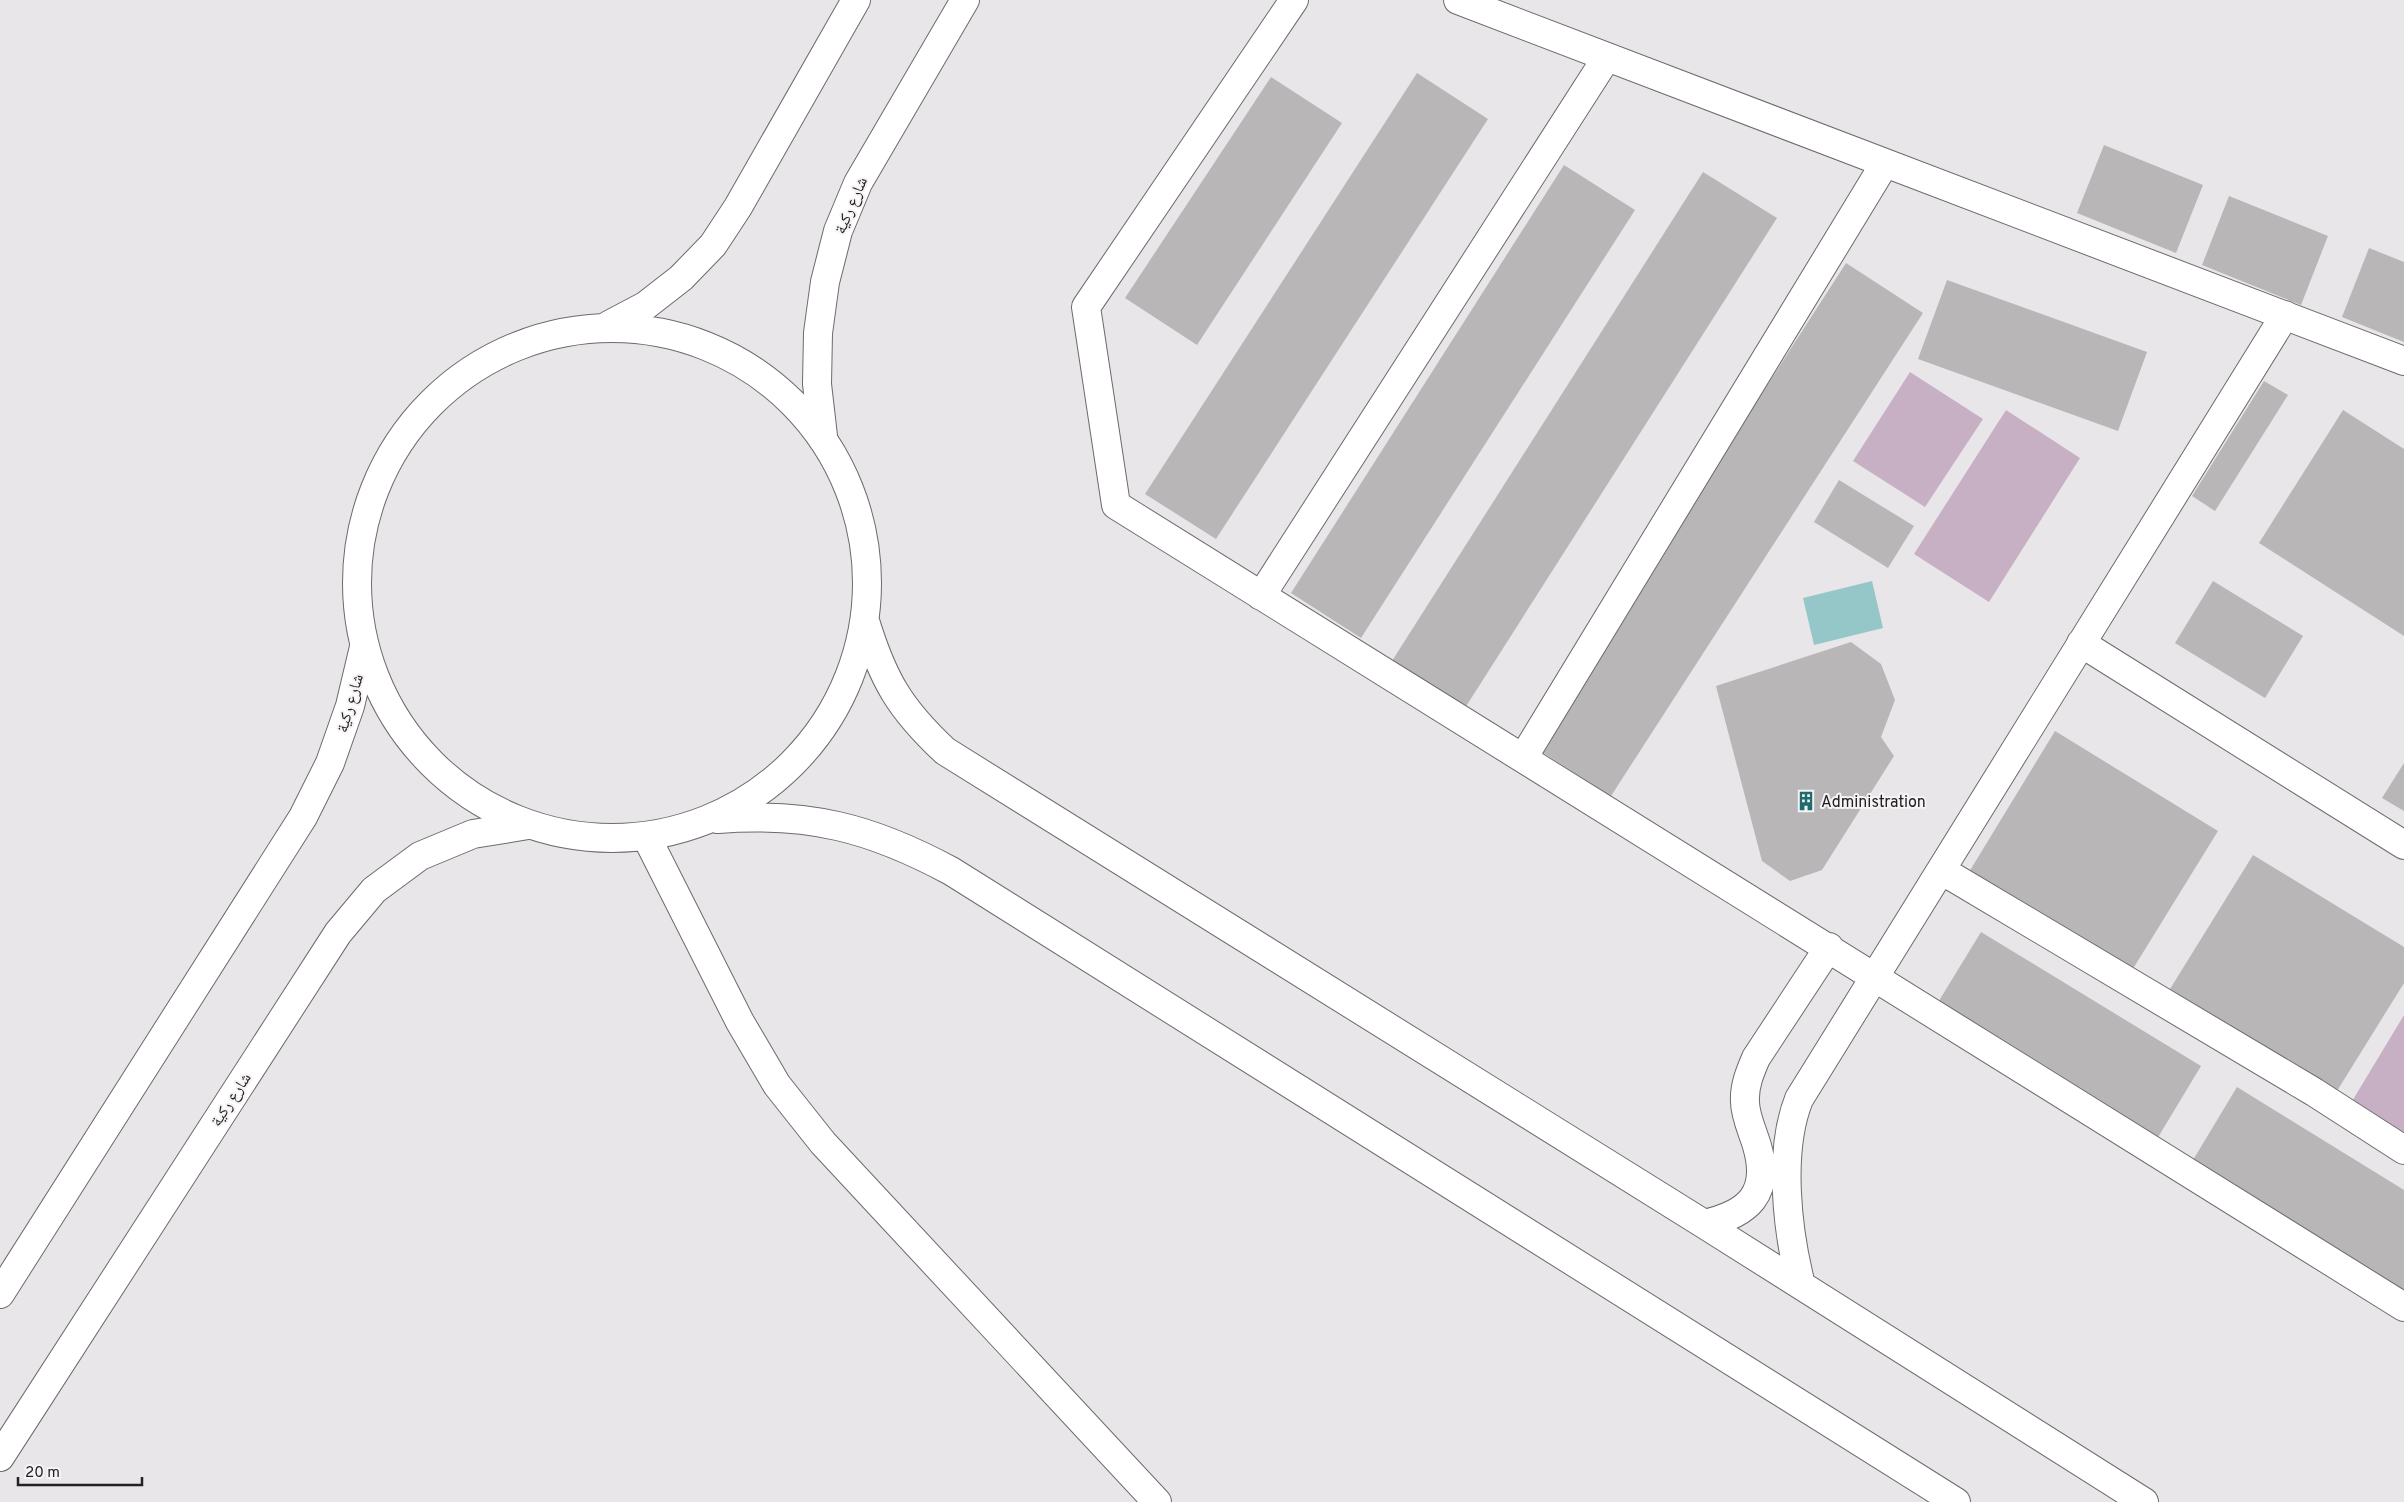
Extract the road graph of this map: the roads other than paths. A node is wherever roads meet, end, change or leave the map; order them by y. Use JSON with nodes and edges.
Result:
{"nodes":[{"id":1,"x":856,"y":0,"type":"edge"},
{"id":2,"x":965,"y":0,"type":"edge"},
{"id":3,"x":1294,"y":0,"type":"edge"},
{"id":4,"x":1458,"y":0,"type":"edge"},
{"id":5,"x":1607,"y":57,"type":"junction"},
{"id":6,"x":1885,"y":163,"type":"junction"},
{"id":7,"x":2285,"y":315,"type":"junction"},
{"id":8,"x":609,"y":325,"type":"junction"},
{"id":9,"x":2404,"y":361,"type":"edge"},
{"id":10,"x":823,"y":436,"type":"junction"},
{"id":11,"x":1261,"y":596,"type":"junction"},
{"id":12,"x":864,"y":619,"type":"junction"},
{"id":13,"x":2081,"y":643,"type":"junction"},
{"id":14,"x":364,"y":648,"type":"junction"},
{"id":15,"x":1523,"y":758,"type":"junction"},
{"id":16,"x":714,"y":819,"type":"junction"},
{"id":17,"x":528,"y":825,"type":"junction"},
{"id":18,"x":646,"y":836,"type":"junction"},
{"id":19,"x":2404,"y":845,"type":"edge"},
{"id":20,"x":1941,"y":870,"type":"junction"},
{"id":21,"x":1829,"y":947,"type":"junction"},
{"id":22,"x":1874,"y":976,"type":"junction"},
{"id":23,"x":2404,"y":1150,"type":"edge"},
{"id":24,"x":1704,"y":1224,"type":"junction"},
{"id":25,"x":1801,"y":1285,"type":"junction"},
{"id":26,"x":0,"y":1294,"type":"edge"},
{"id":27,"x":2404,"y":1307,"type":"edge"},
{"id":28,"x":0,"y":1457,"type":"edge"},
{"id":29,"x":1157,"y":1502,"type":"edge"},
{"id":30,"x":1956,"y":1502,"type":"edge"},
{"id":31,"x":2144,"y":1502,"type":"edge"}],
"edges":[{"from":1,"to":8,"type":"street"},
{"from":2,"to":10,"type":"street","name":"شارع ركية"},
{"from":3,"to":11,"type":"street"},
{"from":4,"to":5,"type":"street"},
{"from":5,"to":6,"type":"street"},
{"from":5,"to":11,"type":"street"},
{"from":6,"to":7,"type":"street"},
{"from":6,"to":15,"type":"street"},
{"from":7,"to":9,"type":"street"},
{"from":7,"to":13,"type":"street"},
{"from":8,"to":10,"type":"street"},
{"from":8,"to":14,"type":"street"},
{"from":10,"to":12,"type":"street"},
{"from":11,"to":15,"type":"street"},
{"from":12,"to":16,"type":"street"},
{"from":12,"to":24,"type":"street"},
{"from":13,"to":19,"type":"street"},
{"from":13,"to":20,"type":"street"},
{"from":14,"to":17,"type":"street"},
{"from":14,"to":26,"type":"street","name":"شارع ركية"},
{"from":15,"to":21,"type":"street"},
{"from":16,"to":18,"type":"street"},
{"from":16,"to":30,"type":"street"},
{"from":17,"to":18,"type":"street"},
{"from":17,"to":28,"type":"street","name":"شارع ركية"},
{"from":18,"to":29,"type":"street"},
{"from":20,"to":22,"type":"street"},
{"from":20,"to":23,"type":"street"},
{"from":21,"to":22,"type":"street"},
{"from":21,"to":24,"type":"street"},
{"from":22,"to":25,"type":"street"},
{"from":22,"to":27,"type":"street"},
{"from":24,"to":25,"type":"street"},
{"from":25,"to":31,"type":"street"}]}
